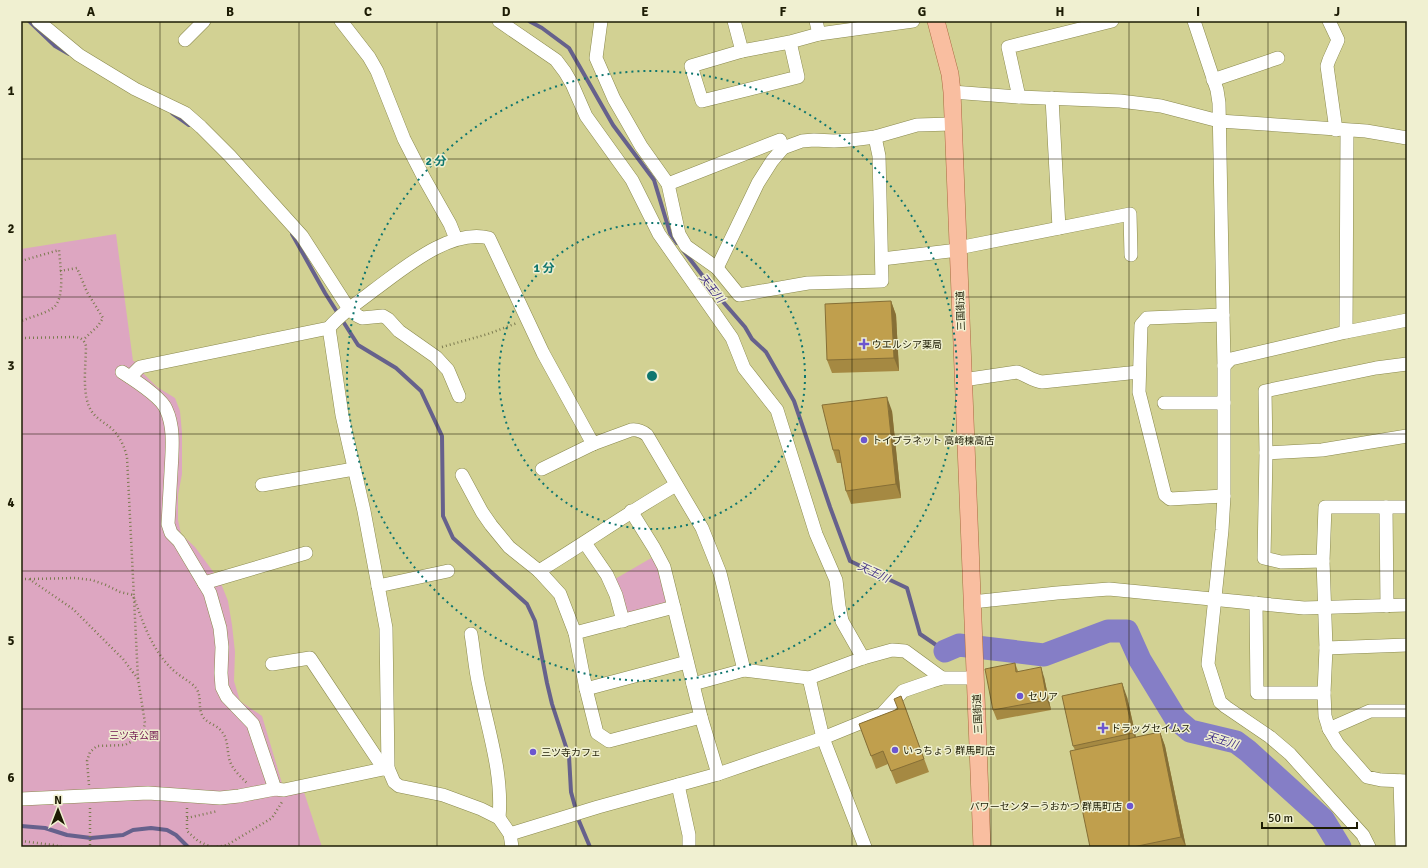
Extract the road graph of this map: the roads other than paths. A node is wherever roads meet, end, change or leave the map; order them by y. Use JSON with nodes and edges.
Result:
{"nodes":[{"id":1,"x":38,"y":21,"type":"edge"},
{"id":2,"x":204,"y":21,"type":"edge"},
{"id":3,"x":341,"y":21,"type":"edge"},
{"id":4,"x":499,"y":21,"type":"edge"},
{"id":5,"x":601,"y":21,"type":"edge"},
{"id":6,"x":734,"y":21,"type":"edge"},
{"id":7,"x":913,"y":21,"type":"edge"},
{"id":8,"x":936,"y":21,"type":"edge"},
{"id":9,"x":1112,"y":21,"type":"edge"},
{"id":10,"x":1194,"y":21,"type":"edge"},
{"id":11,"x":1329,"y":21,"type":"edge"},
{"id":12,"x":818,"y":27,"type":"edge"},
{"id":13,"x":185,"y":40,"type":"dead end"},
{"id":14,"x":790,"y":42,"type":"junction"},
{"id":15,"x":742,"y":51,"type":"junction"},
{"id":16,"x":1278,"y":58,"type":"dead end"},
{"id":17,"x":1213,"y":80,"type":"junction"},
{"id":18,"x":952,"y":92,"type":"junction"},
{"id":19,"x":1019,"y":97,"type":"junction"},
{"id":20,"x":1052,"y":98,"type":"junction"},
{"id":21,"x":1219,"y":121,"type":"junction"},
{"id":22,"x":952,"y":124,"type":"junction"},
{"id":23,"x":1342,"y":130,"type":"junction"},
{"id":24,"x":874,"y":137,"type":"junction"},
{"id":25,"x":1407,"y":138,"type":"edge"},
{"id":26,"x":783,"y":148,"type":"junction"},
{"id":27,"x":668,"y":184,"type":"junction"},
{"id":28,"x":1060,"y":228,"type":"junction"},
{"id":29,"x":456,"y":240,"type":"junction"},
{"id":30,"x":958,"y":249,"type":"junction"},
{"id":31,"x":1131,"y":255,"type":"dead end"},
{"id":32,"x":882,"y":259,"type":"junction"},
{"id":33,"x":717,"y":268,"type":"junction"},
{"id":34,"x":349,"y":309,"type":"junction"},
{"id":35,"x":1223,"y":315,"type":"junction"},
{"id":36,"x":1407,"y":320,"type":"edge"},
{"id":37,"x":329,"y":328,"type":"junction"},
{"id":38,"x":1346,"y":332,"type":"junction"},
{"id":39,"x":1407,"y":364,"type":"edge"},
{"id":40,"x":1224,"y":366,"type":"junction"},
{"id":41,"x":1139,"y":372,"type":"junction"},
{"id":42,"x":963,"y":380,"type":"junction"},
{"id":43,"x":459,"y":396,"type":"dead end"},
{"id":44,"x":1164,"y":403,"type":"dead end"},
{"id":45,"x":1224,"y":403,"type":"junction"},
{"id":46,"x":1407,"y":436,"type":"edge"},
{"id":47,"x":593,"y":444,"type":"junction"},
{"id":48,"x":1266,"y":453,"type":"junction"},
{"id":49,"x":354,"y":469,"type":"junction"},
{"id":50,"x":542,"y":469,"type":"dead end"},
{"id":51,"x":462,"y":475,"type":"dead end"},
{"id":52,"x":676,"y":484,"type":"junction"},
{"id":53,"x":262,"y":485,"type":"dead end"},
{"id":54,"x":1224,"y":496,"type":"junction"},
{"id":55,"x":1386,"y":507,"type":"junction"},
{"id":56,"x":1407,"y":507,"type":"edge"},
{"id":57,"x":630,"y":511,"type":"junction"},
{"id":58,"x":585,"y":543,"type":"junction"},
{"id":59,"x":306,"y":553,"type":"dead end"},
{"id":60,"x":1323,"y":561,"type":"junction"},
{"id":61,"x":539,"y":570,"type":"junction"},
{"id":62,"x":448,"y":571,"type":"dead end"},
{"id":63,"x":204,"y":583,"type":"junction"},
{"id":64,"x":378,"y":586,"type":"junction"},
{"id":65,"x":1215,"y":599,"type":"junction"},
{"id":66,"x":972,"y":602,"type":"junction"},
{"id":67,"x":1256,"y":603,"type":"junction"},
{"id":68,"x":1407,"y":605,"type":"edge"},
{"id":69,"x":1387,"y":606,"type":"junction"},
{"id":70,"x":674,"y":607,"type":"junction"},
{"id":71,"x":1325,"y":608,"type":"junction"},
{"id":72,"x":624,"y":620,"type":"junction"},
{"id":73,"x":575,"y":633,"type":"junction"},
{"id":74,"x":471,"y":634,"type":"dead end"},
{"id":75,"x":1407,"y":645,"type":"edge"},
{"id":76,"x":1326,"y":648,"type":"junction"},
{"id":77,"x":863,"y":658,"type":"junction"},
{"id":78,"x":687,"y":662,"type":"junction"},
{"id":79,"x":272,"y":664,"type":"dead end"},
{"id":80,"x":744,"y":670,"type":"junction"},
{"id":81,"x":809,"y":678,"type":"junction"},
{"id":82,"x":942,"y":678,"type":"junction"},
{"id":83,"x":975,"y":678,"type":"junction"},
{"id":84,"x":693,"y":684,"type":"junction"},
{"id":85,"x":586,"y":689,"type":"junction"},
{"id":86,"x":1324,"y":693,"type":"junction"},
{"id":87,"x":1407,"y":711,"type":"edge"},
{"id":88,"x":701,"y":717,"type":"junction"},
{"id":89,"x":1329,"y":729,"type":"junction"},
{"id":90,"x":823,"y":738,"type":"junction"},
{"id":91,"x":386,"y":768,"type":"junction"},
{"id":92,"x":718,"y":774,"type":"junction"},
{"id":93,"x":1404,"y":781,"type":"edge"},
{"id":94,"x":678,"y":785,"type":"junction"},
{"id":95,"x":280,"y":789,"type":"junction"},
{"id":96,"x":21,"y":799,"type":"edge"},
{"id":97,"x":499,"y":818,"type":"junction"},
{"id":98,"x":510,"y":834,"type":"junction"},
{"id":99,"x":512,"y":847,"type":"edge"},
{"id":100,"x":689,"y":847,"type":"edge"},
{"id":101,"x":865,"y":847,"type":"edge"},
{"id":102,"x":982,"y":847,"type":"edge"},
{"id":103,"x":1368,"y":847,"type":"edge"},
{"id":104,"x":1402,"y":847,"type":"edge"}],
"edges":[{"from":1,"to":34,"type":"street"},
{"from":2,"to":13,"type":"street"},
{"from":3,"to":29,"type":"street"},
{"from":4,"to":77,"type":"street"},
{"from":5,"to":27,"type":"street"},
{"from":6,"to":15,"type":"street"},
{"from":7,"to":12,"type":"street"},
{"from":8,"to":18,"type":"main road","name":"三国街道"},
{"from":9,"to":19,"type":"street"},
{"from":10,"to":17,"type":"street"},
{"from":11,"to":23,"type":"street"},
{"from":12,"to":14,"type":"street"},
{"from":14,"to":15,"type":"street"},
{"from":14,"to":15,"type":"street"},
{"from":16,"to":17,"type":"street"},
{"from":17,"to":21,"type":"street"},
{"from":18,"to":19,"type":"street"},
{"from":18,"to":22,"type":"main road","name":"三国街道"},
{"from":19,"to":20,"type":"street"},
{"from":20,"to":21,"type":"street"},
{"from":20,"to":28,"type":"street"},
{"from":21,"to":23,"type":"street"},
{"from":21,"to":35,"type":"street"},
{"from":22,"to":24,"type":"street"},
{"from":22,"to":30,"type":"main road","name":"三国街道"},
{"from":23,"to":25,"type":"street"},
{"from":23,"to":38,"type":"street"},
{"from":24,"to":26,"type":"street"},
{"from":24,"to":32,"type":"street"},
{"from":26,"to":27,"type":"street"},
{"from":26,"to":33,"type":"street"},
{"from":27,"to":33,"type":"street"},
{"from":28,"to":30,"type":"street"},
{"from":28,"to":31,"type":"street"},
{"from":29,"to":34,"type":"street"},
{"from":29,"to":47,"type":"street"},
{"from":30,"to":32,"type":"street"},
{"from":30,"to":42,"type":"main road","name":"三国街道"},
{"from":32,"to":33,"type":"street"},
{"from":34,"to":37,"type":"street"},
{"from":34,"to":43,"type":"street"},
{"from":35,"to":40,"type":"street"},
{"from":35,"to":41,"type":"street"},
{"from":36,"to":38,"type":"street"},
{"from":37,"to":49,"type":"street"},
{"from":37,"to":63,"type":"street"},
{"from":38,"to":40,"type":"street"},
{"from":39,"to":48,"type":"street"},
{"from":40,"to":45,"type":"street"},
{"from":41,"to":42,"type":"street"},
{"from":41,"to":54,"type":"street"},
{"from":42,"to":66,"type":"main road","name":"三国街道"},
{"from":44,"to":45,"type":"street"},
{"from":45,"to":54,"type":"street"},
{"from":46,"to":48,"type":"street"},
{"from":47,"to":50,"type":"street"},
{"from":47,"to":52,"type":"street"},
{"from":48,"to":60,"type":"street"},
{"from":49,"to":53,"type":"street"},
{"from":49,"to":64,"type":"street"},
{"from":51,"to":61,"type":"street"},
{"from":52,"to":57,"type":"street"},
{"from":52,"to":80,"type":"street"},
{"from":54,"to":65,"type":"street"},
{"from":55,"to":56,"type":"street"},
{"from":55,"to":60,"type":"street"},
{"from":55,"to":69,"type":"street"},
{"from":57,"to":58,"type":"street"},
{"from":57,"to":70,"type":"street"},
{"from":58,"to":61,"type":"street"},
{"from":58,"to":72,"type":"street"},
{"from":59,"to":63,"type":"street"},
{"from":60,"to":71,"type":"street"},
{"from":61,"to":73,"type":"street"},
{"from":62,"to":64,"type":"street"},
{"from":63,"to":95,"type":"street"},
{"from":64,"to":91,"type":"street"},
{"from":65,"to":66,"type":"street"},
{"from":65,"to":67,"type":"street"},
{"from":65,"to":103,"type":"street"},
{"from":66,"to":83,"type":"main road","name":"三国街道"},
{"from":67,"to":71,"type":"street"},
{"from":67,"to":86,"type":"street"},
{"from":68,"to":69,"type":"street"},
{"from":69,"to":71,"type":"street"},
{"from":70,"to":72,"type":"street"},
{"from":70,"to":78,"type":"street"},
{"from":71,"to":76,"type":"street"},
{"from":72,"to":73,"type":"street"},
{"from":73,"to":85,"type":"street"},
{"from":74,"to":97,"type":"street"},
{"from":75,"to":76,"type":"street"},
{"from":76,"to":86,"type":"street"},
{"from":77,"to":81,"type":"street"},
{"from":77,"to":82,"type":"street"},
{"from":78,"to":84,"type":"street"},
{"from":78,"to":85,"type":"street"},
{"from":79,"to":91,"type":"street"},
{"from":80,"to":81,"type":"street"},
{"from":80,"to":84,"type":"street"},
{"from":81,"to":90,"type":"street"},
{"from":82,"to":83,"type":"street"},
{"from":82,"to":90,"type":"street"},
{"from":83,"to":102,"type":"main road","name":"三国街道"},
{"from":84,"to":88,"type":"street"},
{"from":85,"to":88,"type":"street"},
{"from":86,"to":89,"type":"street"},
{"from":87,"to":89,"type":"street"},
{"from":88,"to":92,"type":"street"},
{"from":89,"to":93,"type":"street"},
{"from":90,"to":92,"type":"street"},
{"from":90,"to":101,"type":"street"},
{"from":91,"to":95,"type":"street"},
{"from":91,"to":97,"type":"street"},
{"from":92,"to":94,"type":"street"},
{"from":93,"to":104,"type":"street"},
{"from":94,"to":98,"type":"street"},
{"from":94,"to":100,"type":"street"},
{"from":95,"to":96,"type":"street"},
{"from":97,"to":98,"type":"street"},
{"from":98,"to":99,"type":"street"}]}
